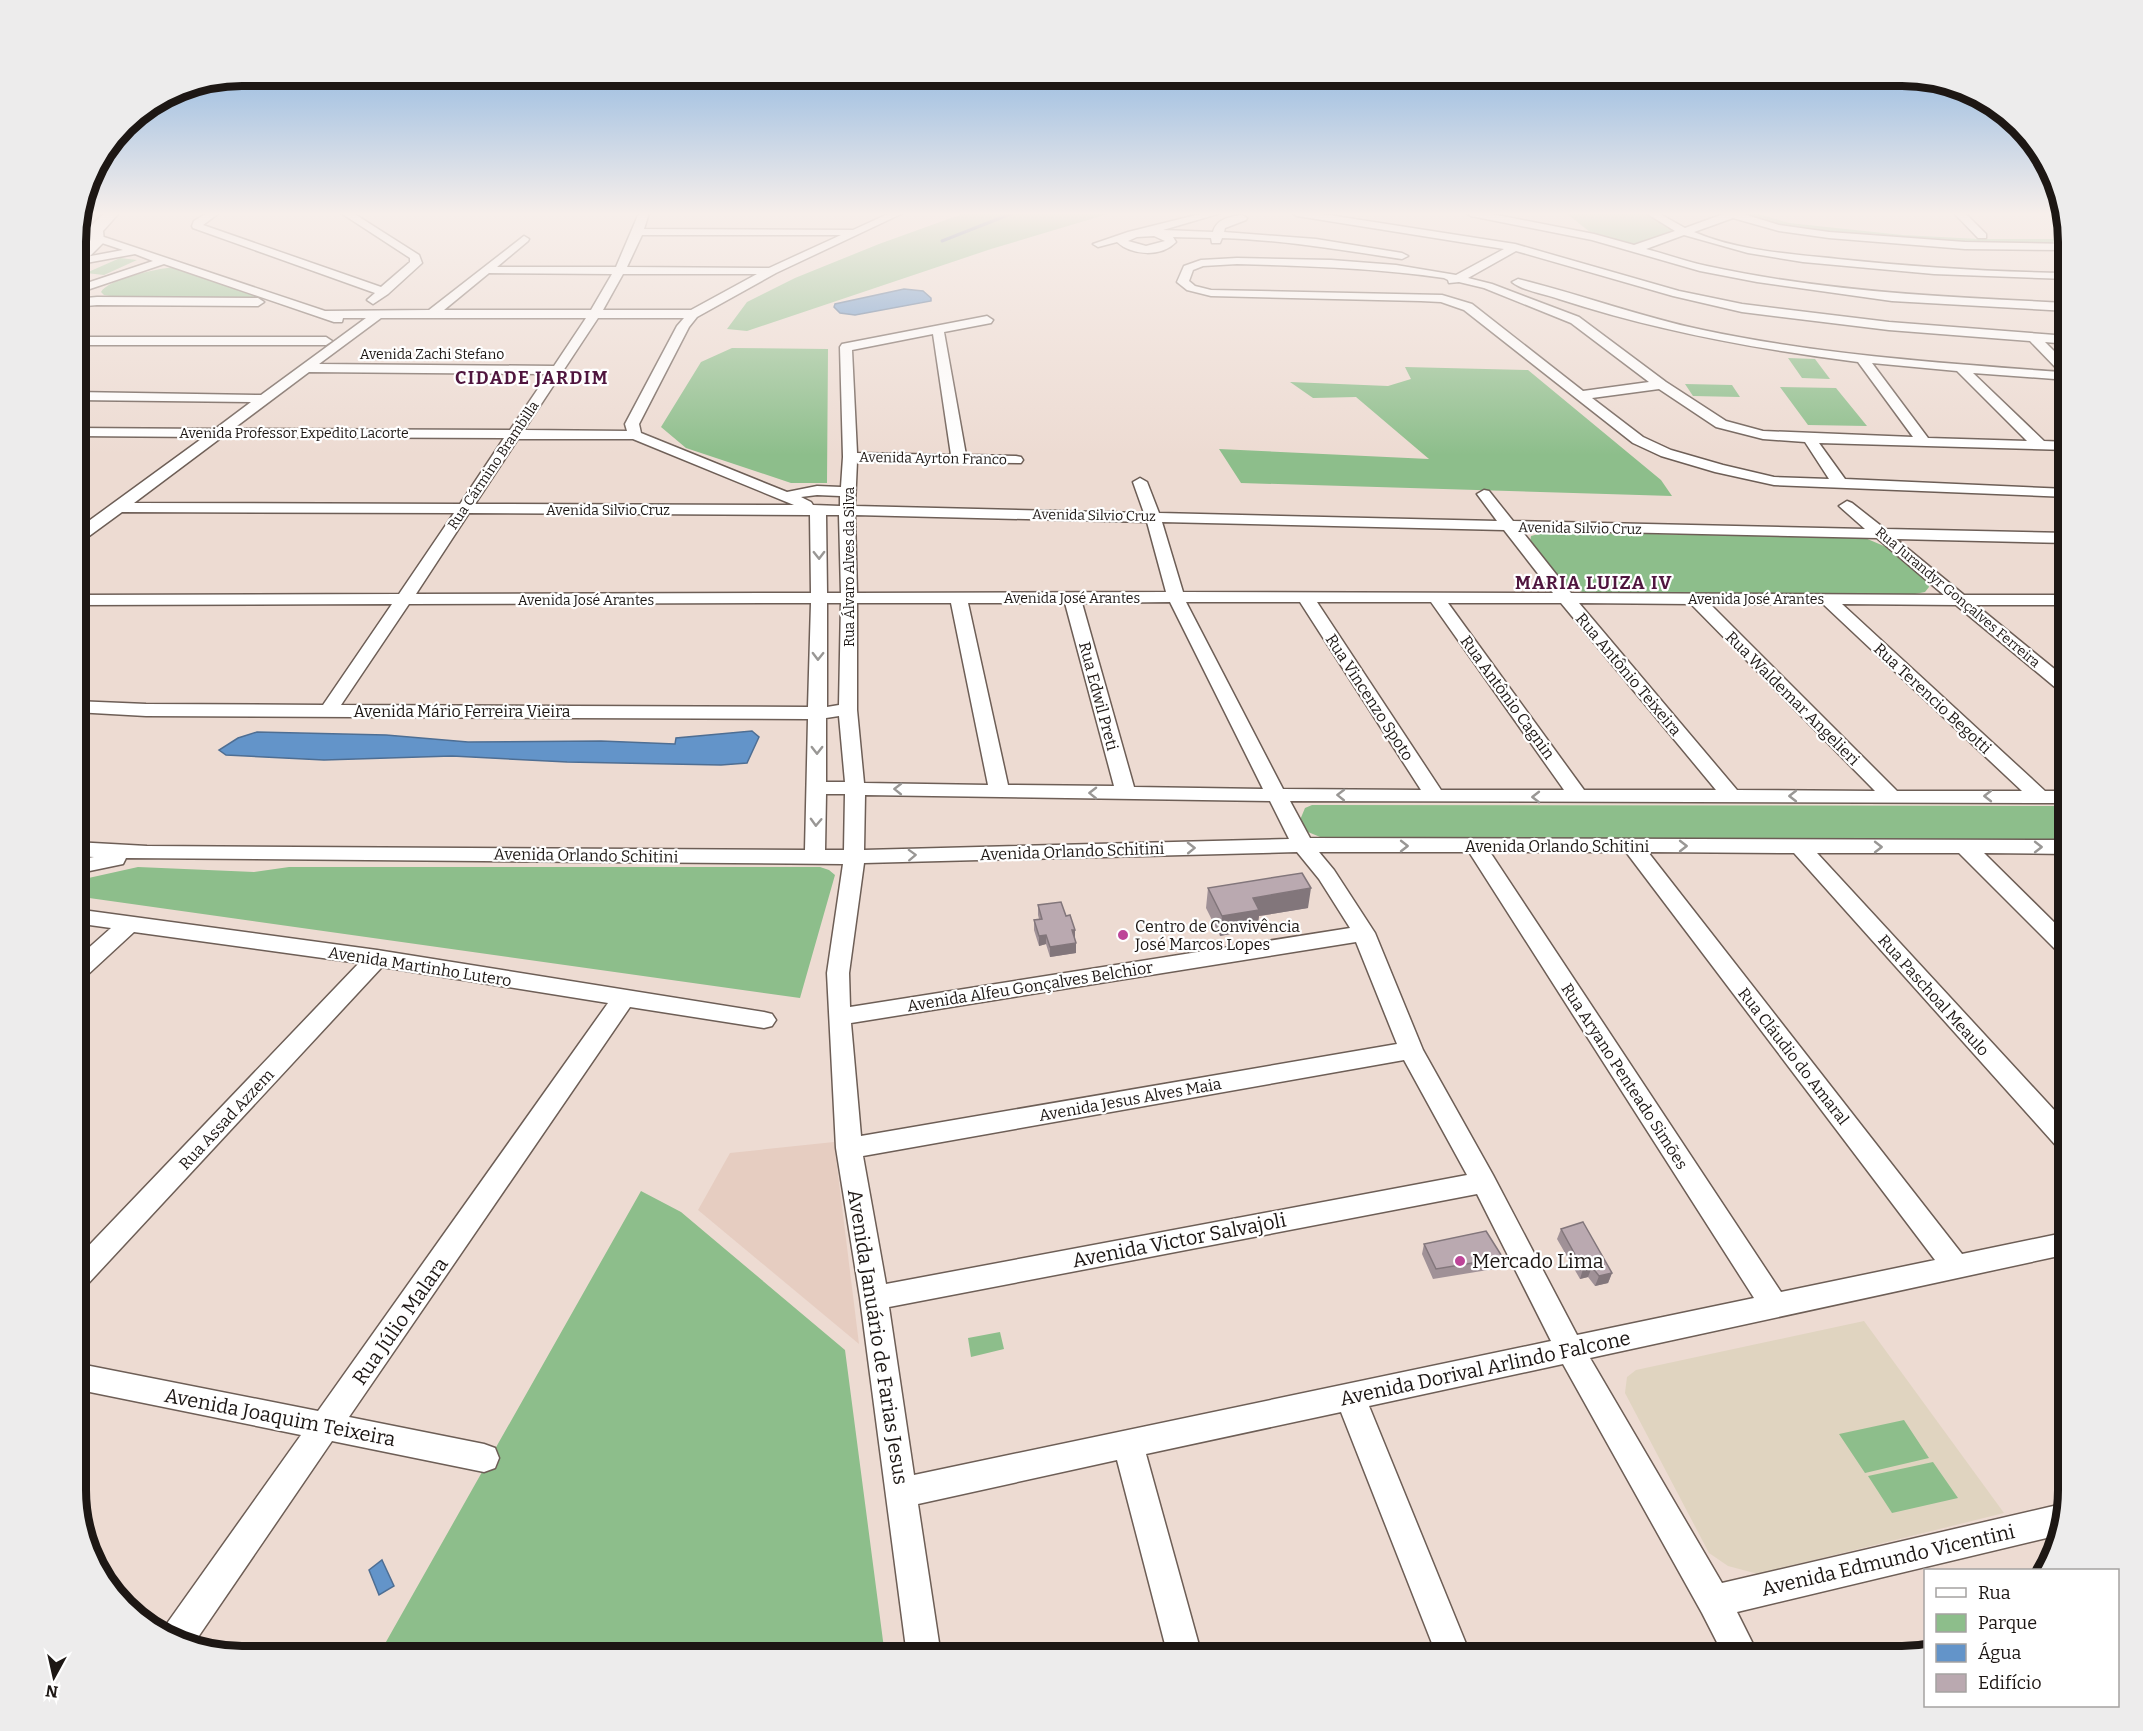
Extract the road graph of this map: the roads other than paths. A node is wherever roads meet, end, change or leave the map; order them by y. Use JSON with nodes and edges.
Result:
{"nodes":[{"id":1,"x":266,"y":294,"type":"edge"},
{"id":2,"x":382,"y":294,"type":"edge"},
{"id":3,"x":457,"y":294,"type":"edge"},
{"id":4,"x":605,"y":294,"type":"edge"},
{"id":5,"x":730,"y":294,"type":"edge"},
{"id":6,"x":1253,"y":294,"type":"edge"},
{"id":7,"x":1433,"y":294,"type":"edge"},
{"id":8,"x":1508,"y":294,"type":"edge"},
{"id":9,"x":1556,"y":294,"type":"edge"},
{"id":10,"x":1676,"y":294,"type":"edge"},
{"id":11,"x":2010,"y":294,"type":"edge"},
{"id":12,"x":86,"y":295,"type":"edge"},
{"id":13,"x":1428,"y":297,"type":"junction"},
{"id":14,"x":86,"y":302,"type":"edge"},
{"id":15,"x":97,"y":302,"type":"junction"},
{"id":16,"x":258,"y":302,"type":"dead end"},
{"id":17,"x":2058,"y":306,"type":"edge"},
{"id":18,"x":1605,"y":310,"type":"junction"},
{"id":19,"x":356,"y":313,"type":"junction"},
{"id":20,"x":380,"y":313,"type":"junction"},
{"id":21,"x":434,"y":313,"type":"junction"},
{"id":22,"x":326,"y":314,"type":"junction"},
{"id":23,"x":593,"y":314,"type":"junction"},
{"id":24,"x":693,"y":314,"type":"junction"},
{"id":25,"x":1573,"y":319,"type":"junction"},
{"id":26,"x":987,"y":320,"type":"dead end"},
{"id":27,"x":1735,"y":323,"type":"junction"},
{"id":28,"x":358,"y":328,"type":"junction"},
{"id":29,"x":938,"y":330,"type":"junction"},
{"id":30,"x":2034,"y":338,"type":"junction"},
{"id":31,"x":2058,"y":339,"type":"edge"},
{"id":32,"x":86,"y":341,"type":"edge"},
{"id":33,"x":326,"y":341,"type":"dead end"},
{"id":34,"x":1861,"y":357,"type":"junction"},
{"id":35,"x":2058,"y":363,"type":"edge"},
{"id":36,"x":308,"y":368,"type":"junction"},
{"id":37,"x":1962,"y":369,"type":"junction"},
{"id":38,"x":556,"y":370,"type":"junction"},
{"id":39,"x":2058,"y":374,"type":"edge"},
{"id":40,"x":1661,"y":385,"type":"junction"},
{"id":41,"x":1580,"y":395,"type":"junction"},
{"id":42,"x":86,"y":396,"type":"edge"},
{"id":43,"x":256,"y":398,"type":"dead end"},
{"id":44,"x":86,"y":432,"type":"edge"},
{"id":45,"x":219,"y":433,"type":"junction"},
{"id":46,"x":513,"y":434,"type":"junction"},
{"id":47,"x":635,"y":435,"type":"junction"},
{"id":48,"x":1809,"y":438,"type":"junction"},
{"id":49,"x":1924,"y":442,"type":"junction"},
{"id":50,"x":2040,"y":445,"type":"junction"},
{"id":51,"x":2058,"y":446,"type":"edge"},
{"id":52,"x":850,"y":457,"type":"junction"},
{"id":53,"x":959,"y":458,"type":"junction"},
{"id":54,"x":1016,"y":460,"type":"dead end"},
{"id":55,"x":1140,"y":482,"type":"dead end"},
{"id":56,"x":1841,"y":485,"type":"junction"},
{"id":57,"x":2058,"y":493,"type":"edge"},
{"id":58,"x":1484,"y":494,"type":"dead end"},
{"id":59,"x":786,"y":498,"type":"junction"},
{"id":60,"x":847,"y":502,"type":"junction"},
{"id":61,"x":1847,"y":506,"type":"dead end"},
{"id":62,"x":119,"y":507,"type":"junction"},
{"id":63,"x":463,"y":510,"type":"junction"},
{"id":64,"x":818,"y":510,"type":"junction"},
{"id":65,"x":1153,"y":516,"type":"junction"},
{"id":66,"x":1509,"y":526,"type":"junction"},
{"id":67,"x":86,"y":531,"type":"edge"},
{"id":68,"x":1883,"y":534,"type":"junction"},
{"id":69,"x":2058,"y":538,"type":"edge"},
{"id":70,"x":1072,"y":597,"type":"junction"},
{"id":71,"x":1305,"y":597,"type":"junction"},
{"id":72,"x":849,"y":598,"type":"junction"},
{"id":73,"x":1176,"y":598,"type":"junction"},
{"id":74,"x":1436,"y":598,"type":"junction"},
{"id":75,"x":1566,"y":598,"type":"junction"},
{"id":76,"x":959,"y":599,"type":"junction"},
{"id":77,"x":1696,"y":599,"type":"junction"},
{"id":78,"x":1827,"y":599,"type":"junction"},
{"id":79,"x":1960,"y":599,"type":"junction"},
{"id":80,"x":86,"y":600,"type":"edge"},
{"id":81,"x":405,"y":600,"type":"junction"},
{"id":82,"x":819,"y":600,"type":"junction"},
{"id":83,"x":2058,"y":600,"type":"edge"},
{"id":84,"x":2058,"y":681,"type":"edge"},
{"id":85,"x":86,"y":707,"type":"edge"},
{"id":86,"x":848,"y":710,"type":"junction"},
{"id":87,"x":328,"y":711,"type":"junction"},
{"id":88,"x":817,"y":713,"type":"junction"},
{"id":89,"x":817,"y":788,"type":"junction"},
{"id":90,"x":855,"y":788,"type":"junction"},
{"id":91,"x":999,"y":791,"type":"junction"},
{"id":92,"x":1126,"y":794,"type":"junction"},
{"id":93,"x":1277,"y":795,"type":"junction"},
{"id":94,"x":1435,"y":796,"type":"junction"},
{"id":95,"x":1731,"y":796,"type":"junction"},
{"id":96,"x":1891,"y":796,"type":"junction"},
{"id":97,"x":2039,"y":796,"type":"junction"},
{"id":98,"x":1579,"y":797,"type":"junction"},
{"id":99,"x":2058,"y":797,"type":"edge"},
{"id":100,"x":1303,"y":845,"type":"junction"},
{"id":101,"x":1476,"y":846,"type":"junction"},
{"id":102,"x":1632,"y":846,"type":"junction"},
{"id":103,"x":1800,"y":847,"type":"junction"},
{"id":104,"x":1965,"y":847,"type":"junction"},
{"id":105,"x":2058,"y":847,"type":"edge"},
{"id":106,"x":86,"y":850,"type":"edge"},
{"id":107,"x":147,"y":853,"type":"junction"},
{"id":108,"x":815,"y":856,"type":"junction"},
{"id":109,"x":854,"y":857,"type":"junction"},
{"id":110,"x":86,"y":865,"type":"edge"},
{"id":111,"x":86,"y":917,"type":"edge"},
{"id":112,"x":129,"y":924,"type":"junction"},
{"id":113,"x":1364,"y":933,"type":"junction"},
{"id":114,"x":2058,"y":939,"type":"edge"},
{"id":115,"x":377,"y":958,"type":"junction"},
{"id":116,"x":86,"y":962,"type":"edge"},
{"id":117,"x":623,"y":999,"type":"junction"},
{"id":118,"x":839,"y":1017,"type":"junction"},
{"id":119,"x":764,"y":1020,"type":"dead end"},
{"id":120,"x":1412,"y":1050,"type":"junction"},
{"id":121,"x":2058,"y":1131,"type":"edge"},
{"id":122,"x":849,"y":1148,"type":"junction"},
{"id":123,"x":1484,"y":1182,"type":"junction"},
{"id":124,"x":2058,"y":1245,"type":"edge"},
{"id":125,"x":1956,"y":1267,"type":"junction"},
{"id":126,"x":86,"y":1268,"type":"edge"},
{"id":127,"x":874,"y":1298,"type":"junction"},
{"id":128,"x":1774,"y":1305,"type":"junction"},
{"id":129,"x":1570,"y":1350,"type":"junction"},
{"id":130,"x":86,"y":1378,"type":"edge"},
{"id":131,"x":1350,"y":1396,"type":"junction"},
{"id":132,"x":326,"y":1427,"type":"junction"},
{"id":133,"x":1128,"y":1444,"type":"junction"},
{"id":134,"x":484,"y":1458,"type":"dead end"},
{"id":135,"x":903,"y":1492,"type":"junction"},
{"id":136,"x":2055,"y":1521,"type":"edge"},
{"id":137,"x":1714,"y":1601,"type":"junction"},
{"id":138,"x":180,"y":1633,"type":"edge"},
{"id":139,"x":923,"y":1646,"type":"edge"},
{"id":140,"x":1182,"y":1646,"type":"edge"},
{"id":141,"x":1450,"y":1646,"type":"edge"},
{"id":142,"x":1738,"y":1646,"type":"edge"}],
"edges":[{"from":1,"to":22,"type":"street"},
{"from":2,"to":19,"type":"street"},
{"from":3,"to":21,"type":"street"},
{"from":4,"to":23,"type":"street","name":"Rua Cármino Brambilla"},
{"from":5,"to":24,"type":"street"},
{"from":6,"to":13,"type":"street"},
{"from":7,"to":13,"type":"street"},
{"from":8,"to":25,"type":"street"},
{"from":9,"to":18,"type":"street"},
{"from":10,"to":27,"type":"street"},
{"from":11,"to":17,"type":"street"},
{"from":12,"to":15,"type":"street"},
{"from":13,"to":41,"type":"street"},
{"from":14,"to":15,"type":"street"},
{"from":15,"to":16,"type":"street"},
{"from":18,"to":25,"type":"street"},
{"from":18,"to":27,"type":"street"},
{"from":19,"to":20,"type":"street"},
{"from":19,"to":22,"type":"street"},
{"from":20,"to":21,"type":"street"},
{"from":20,"to":28,"type":"street"},
{"from":21,"to":23,"type":"street"},
{"from":22,"to":28,"type":"street"},
{"from":23,"to":24,"type":"street"},
{"from":23,"to":38,"type":"street","name":"Rua Cármino Brambilla"},
{"from":24,"to":47,"type":"street"},
{"from":25,"to":40,"type":"street"},
{"from":26,"to":29,"type":"street"},
{"from":27,"to":30,"type":"street"},
{"from":27,"to":34,"type":"street"},
{"from":28,"to":36,"type":"street"},
{"from":29,"to":52,"type":"street","name":"Rua Álvaro Alves da Silva"},
{"from":29,"to":53,"type":"street"},
{"from":30,"to":31,"type":"street"},
{"from":30,"to":35,"type":"street"},
{"from":32,"to":33,"type":"street"},
{"from":34,"to":37,"type":"street"},
{"from":34,"to":49,"type":"street"},
{"from":36,"to":38,"type":"street","name":"Avenida Zachi Stefano"},
{"from":36,"to":45,"type":"street"},
{"from":37,"to":39,"type":"street"},
{"from":37,"to":50,"type":"street"},
{"from":38,"to":46,"type":"street","name":"Rua Cármino Brambilla"},
{"from":40,"to":41,"type":"street"},
{"from":40,"to":48,"type":"street"},
{"from":41,"to":56,"type":"street"},
{"from":42,"to":43,"type":"street"},
{"from":44,"to":45,"type":"street","name":"Avenida Professor Expedito Lacorte"},
{"from":45,"to":46,"type":"street","name":"Avenida Professor Expedito Lacorte"},
{"from":45,"to":62,"type":"street"},
{"from":46,"to":47,"type":"street","name":"Avenida Professor Expedito Lacorte"},
{"from":46,"to":63,"type":"street","name":"Rua Cármino Brambilla"},
{"from":47,"to":59,"type":"street"},
{"from":48,"to":49,"type":"street"},
{"from":48,"to":56,"type":"street"},
{"from":49,"to":50,"type":"street"},
{"from":50,"to":51,"type":"street"},
{"from":52,"to":53,"type":"street","name":"Avenida Ayrton Franco"},
{"from":52,"to":60,"type":"street","name":"Rua Álvaro Alves da Silva"},
{"from":53,"to":54,"type":"street","name":"Avenida Ayrton Franco"},
{"from":55,"to":65,"type":"street"},
{"from":56,"to":57,"type":"street"},
{"from":58,"to":66,"type":"street","name":"Rua Antônio Teixeira"},
{"from":59,"to":60,"type":"street"},
{"from":59,"to":64,"type":"street"},
{"from":60,"to":64,"type":"street","name":"Avenida Silvio Cruz"},
{"from":60,"to":65,"type":"street","name":"Avenida Silvio Cruz"},
{"from":60,"to":72,"type":"street","name":"Rua Álvaro Alves da Silva"},
{"from":61,"to":68,"type":"street","name":"Rua Jurandyr Gonçalves Ferreira"},
{"from":62,"to":63,"type":"street","name":"Avenida Silvio Cruz"},
{"from":62,"to":67,"type":"street"},
{"from":63,"to":64,"type":"street","name":"Avenida Silvio Cruz"},
{"from":63,"to":81,"type":"street","name":"Rua Cármino Brambilla"},
{"from":64,"to":82,"type":"street","one_way":true},
{"from":65,"to":66,"type":"street","name":"Avenida Silvio Cruz"},
{"from":65,"to":73,"type":"street"},
{"from":66,"to":68,"type":"street","name":"Avenida Silvio Cruz"},
{"from":66,"to":75,"type":"street","name":"Rua Antônio Teixeira"},
{"from":68,"to":69,"type":"street","name":"Avenida Silvio Cruz"},
{"from":68,"to":79,"type":"street","name":"Rua Jurandyr Gonçalves Ferreira"},
{"from":70,"to":73,"type":"street","name":"Avenida José Arantes"},
{"from":70,"to":76,"type":"street","name":"Avenida José Arantes"},
{"from":70,"to":92,"type":"street","name":"Rua Edwil Preti"},
{"from":71,"to":73,"type":"street","name":"Avenida José Arantes"},
{"from":71,"to":74,"type":"street","name":"Avenida José Arantes"},
{"from":71,"to":94,"type":"street","name":"Rua Vincenzo Spoto"},
{"from":72,"to":76,"type":"street","name":"Avenida José Arantes"},
{"from":72,"to":82,"type":"street","name":"Avenida José Arantes"},
{"from":72,"to":86,"type":"street","name":"Rua Álvaro Alves da Silva"},
{"from":73,"to":93,"type":"street"},
{"from":74,"to":75,"type":"street","name":"Avenida José Arantes"},
{"from":74,"to":98,"type":"street","name":"Rua Antônio Cagnin"},
{"from":75,"to":77,"type":"street","name":"Avenida José Arantes"},
{"from":75,"to":95,"type":"street","name":"Rua Antônio Teixeira"},
{"from":76,"to":91,"type":"street"},
{"from":77,"to":78,"type":"street","name":"Avenida José Arantes"},
{"from":77,"to":96,"type":"street","name":"Rua Waldemar Angelieri"},
{"from":78,"to":79,"type":"street","name":"Avenida José Arantes"},
{"from":78,"to":97,"type":"street","name":"Rua Terencio Begotti"},
{"from":79,"to":83,"type":"street","name":"Avenida José Arantes"},
{"from":79,"to":84,"type":"street","name":"Rua Jurandyr Gonçalves Ferreira"},
{"from":80,"to":81,"type":"street","name":"Avenida José Arantes"},
{"from":81,"to":82,"type":"street","name":"Avenida José Arantes"},
{"from":81,"to":87,"type":"street","name":"Rua Cármino Brambilla"},
{"from":82,"to":88,"type":"street","one_way":true},
{"from":85,"to":87,"type":"street","name":"Avenida Mário Ferreira Vieira"},
{"from":86,"to":88,"type":"street","name":"Avenida Mário Ferreira Vieira"},
{"from":86,"to":90,"type":"street","name":"Rua Álvaro Alves da Silva"},
{"from":87,"to":88,"type":"street","name":"Avenida Mário Ferreira Vieira"},
{"from":88,"to":89,"type":"street","one_way":true},
{"from":89,"to":90,"type":"street"},
{"from":89,"to":108,"type":"street","one_way":true},
{"from":91,"to":90,"type":"street","one_way":true},
{"from":90,"to":109,"type":"street","name":"Rua Álvaro Alves da Silva"},
{"from":92,"to":91,"type":"street","one_way":true},
{"from":92,"to":93,"type":"street"},
{"from":94,"to":93,"type":"street","one_way":true},
{"from":93,"to":100,"type":"street"},
{"from":98,"to":94,"type":"street","one_way":true},
{"from":96,"to":95,"type":"street","one_way":true},
{"from":95,"to":98,"type":"street"},
{"from":97,"to":96,"type":"street","one_way":true},
{"from":97,"to":99,"type":"street"},
{"from":100,"to":101,"type":"street","name":"Avenida Orlando Schitini","one_way":true},
{"from":109,"to":100,"type":"street","name":"Avenida Orlando Schitini","one_way":true},
{"from":100,"to":113,"type":"street"},
{"from":101,"to":102,"type":"street","name":"Avenida Orlando Schitini"},
{"from":101,"to":128,"type":"street","name":"Rua Aryano Penteado Simões"},
{"from":102,"to":103,"type":"street","name":"Avenida Orlando Schitini","one_way":true},
{"from":102,"to":125,"type":"street","name":"Rua Cláudio do Amaral"},
{"from":103,"to":104,"type":"street","name":"Avenida Orlando Schitini","one_way":true},
{"from":103,"to":121,"type":"street","name":"Rua Paschoal Meaulo"},
{"from":104,"to":105,"type":"street","name":"Avenida Orlando Schitini","one_way":true},
{"from":104,"to":114,"type":"street"},
{"from":106,"to":107,"type":"street","name":"Avenida Orlando Schitini"},
{"from":107,"to":108,"type":"street","name":"Avenida Orlando Schitini"},
{"from":107,"to":110,"type":"street"},
{"from":108,"to":109,"type":"street","name":"Avenida Orlando Schitini"},
{"from":109,"to":118,"type":"street","name":"Avenida Januário de Farias Jesus"},
{"from":111,"to":112,"type":"street","name":"Avenida Martinho Lutero"},
{"from":112,"to":115,"type":"street","name":"Avenida Martinho Lutero"},
{"from":112,"to":116,"type":"street"},
{"from":113,"to":118,"type":"street","name":"Avenida Alfeu Gonçalves Belchior"},
{"from":113,"to":120,"type":"street"},
{"from":115,"to":117,"type":"street","name":"Avenida Martinho Lutero"},
{"from":115,"to":126,"type":"street","name":"Rua Assad Azzem"},
{"from":117,"to":119,"type":"street","name":"Avenida Martinho Lutero"},
{"from":117,"to":132,"type":"street","name":"Rua Júlio Malara"},
{"from":118,"to":122,"type":"street","name":"Avenida Januário de Farias Jesus"},
{"from":120,"to":122,"type":"street","name":"Avenida Jesus Alves Maia"},
{"from":120,"to":123,"type":"street"},
{"from":122,"to":127,"type":"street","name":"Avenida Januário de Farias Jesus"},
{"from":123,"to":127,"type":"street","name":"Avenida Victor Salvajoli"},
{"from":123,"to":129,"type":"street"},
{"from":124,"to":125,"type":"street","name":"Avenida Dorival Arlindo Falcone"},
{"from":125,"to":128,"type":"street","name":"Avenida Dorival Arlindo Falcone"},
{"from":127,"to":135,"type":"street","name":"Avenida Januário de Farias Jesus"},
{"from":128,"to":129,"type":"street","name":"Avenida Dorival Arlindo Falcone"},
{"from":129,"to":131,"type":"street","name":"Avenida Dorival Arlindo Falcone"},
{"from":129,"to":137,"type":"street"},
{"from":130,"to":132,"type":"street","name":"Avenida Joaquim Teixeira"},
{"from":131,"to":133,"type":"street","name":"Avenida Dorival Arlindo Falcone"},
{"from":131,"to":141,"type":"street"},
{"from":132,"to":134,"type":"street","name":"Avenida Joaquim Teixeira"},
{"from":132,"to":138,"type":"street","name":"Rua Júlio Malara"},
{"from":133,"to":135,"type":"street","name":"Avenida Dorival Arlindo Falcone"},
{"from":133,"to":140,"type":"street"},
{"from":135,"to":139,"type":"street","name":"Avenida Januário de Farias Jesus"},
{"from":136,"to":137,"type":"street","name":"Avenida Edmundo Vicentini"},
{"from":137,"to":142,"type":"street"}]}
